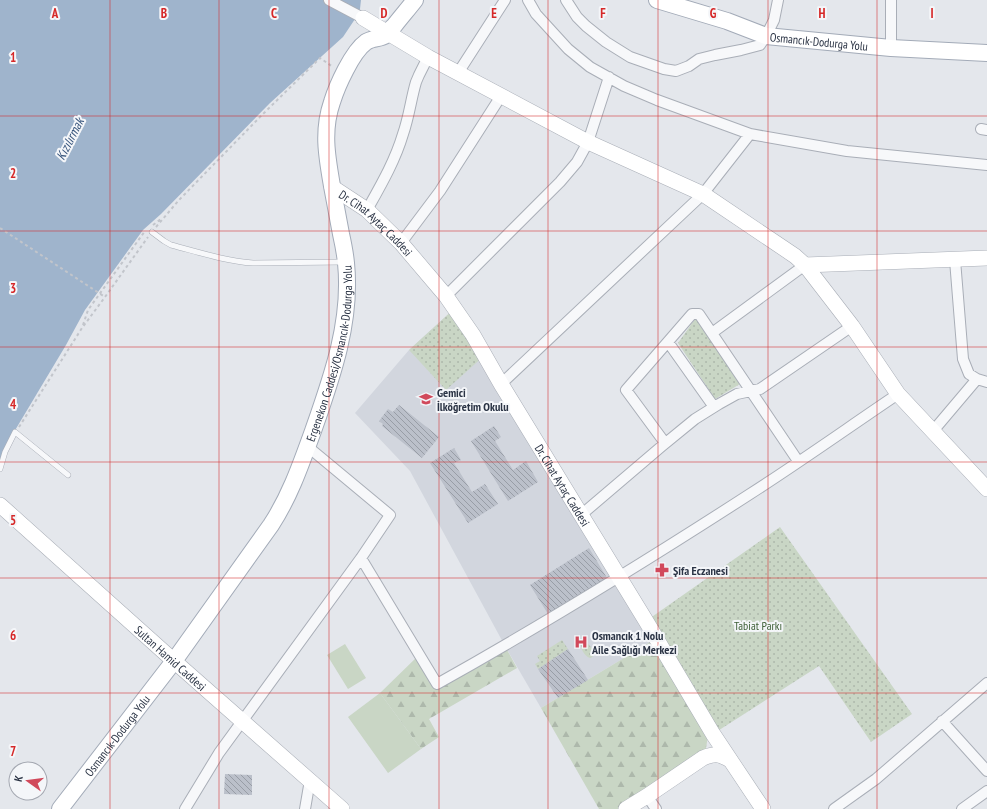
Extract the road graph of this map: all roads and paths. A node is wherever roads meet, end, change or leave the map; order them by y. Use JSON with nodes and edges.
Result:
{"nodes":[{"id":1,"x":329,"y":0,"type":"edge"},
{"id":2,"x":415,"y":0,"type":"edge"},
{"id":3,"x":505,"y":0,"type":"edge"},
{"id":4,"x":528,"y":0,"type":"edge"},
{"id":5,"x":566,"y":0,"type":"edge"},
{"id":6,"x":657,"y":0,"type":"edge"},
{"id":7,"x":778,"y":0,"type":"edge"},
{"id":8,"x":891,"y":0,"type":"edge"},
{"id":9,"x":363,"y":18,"type":"joint"},
{"id":10,"x":388,"y":33,"type":"junction"},
{"id":11,"x":766,"y":36,"type":"junction"},
{"id":12,"x":891,"y":48,"type":"junction"},
{"id":13,"x":987,"y":53,"type":"edge"},
{"id":14,"x":428,"y":57,"type":"junction"},
{"id":15,"x":332,"y":67,"type":"dead end"},
{"id":16,"x":458,"y":73,"type":"junction"},
{"id":17,"x":609,"y":77,"type":"junction"},
{"id":18,"x":501,"y":96,"type":"junction"},
{"id":19,"x":750,"y":134,"type":"junction"},
{"id":20,"x":588,"y":142,"type":"junction"},
{"id":21,"x":987,"y":165,"type":"edge"},
{"id":22,"x":332,"y":186,"type":"junction"},
{"id":23,"x":703,"y":194,"type":"junction"},
{"id":24,"x":366,"y":210,"type":"junction"},
{"id":25,"x":164,"y":217,"type":"junction"},
{"id":26,"x":151,"y":226,"type":"dead end"},
{"id":27,"x":0,"y":228,"type":"edge"},
{"id":28,"x":145,"y":230,"type":"dead end"},
{"id":29,"x":152,"y":232,"type":"junction"},
{"id":30,"x":401,"y":243,"type":"junction"},
{"id":31,"x":987,"y":258,"type":"edge"},
{"id":32,"x":955,"y":260,"type":"junction"},
{"id":33,"x":346,"y":262,"type":"junction"},
{"id":34,"x":805,"y":265,"type":"junction"},
{"id":35,"x":446,"y":296,"type":"junction"},
{"id":36,"x":105,"y":297,"type":"junction"},
{"id":37,"x":852,"y":326,"type":"junction"},
{"id":38,"x":82,"y":328,"type":"junction"},
{"id":39,"x":712,"y":333,"type":"junction"},
{"id":40,"x":668,"y":342,"type":"junction"},
{"id":41,"x":984,"y":381,"type":"edge"},
{"id":42,"x":501,"y":384,"type":"junction"},
{"id":43,"x":751,"y":391,"type":"junction"},
{"id":44,"x":898,"y":394,"type":"junction"},
{"id":45,"x":714,"y":407,"type":"junction"},
{"id":46,"x":933,"y":431,"type":"junction"},
{"id":47,"x":15,"y":432,"type":"junction"},
{"id":48,"x":665,"y":443,"type":"junction"},
{"id":49,"x":308,"y":446,"type":"junction"},
{"id":50,"x":798,"y":462,"type":"junction"},
{"id":51,"x":0,"y":469,"type":"edge"},
{"id":52,"x":68,"y":475,"type":"dead end"},
{"id":53,"x":987,"y":489,"type":"edge"},
{"id":54,"x":0,"y":505,"type":"edge"},
{"id":55,"x":581,"y":515,"type":"junction"},
{"id":56,"x":361,"y":558,"type":"junction"},
{"id":57,"x":619,"y":577,"type":"junction"},
{"id":58,"x":174,"y":661,"type":"junction"},
{"id":59,"x":987,"y":683,"type":"edge"},
{"id":60,"x":242,"y":721,"type":"junction"},
{"id":61,"x":942,"y":721,"type":"junction"},
{"id":62,"x":706,"y":723,"type":"junction"},
{"id":63,"x":703,"y":758,"type":"junction"},
{"id":64,"x":730,"y":760,"type":"junction"},
{"id":65,"x":987,"y":771,"type":"edge"},
{"id":66,"x":310,"y":780,"type":"junction"},
{"id":67,"x":987,"y":791,"type":"edge"},
{"id":68,"x":648,"y":796,"type":"junction"},
{"id":69,"x":60,"y":809,"type":"edge"},
{"id":70,"x":185,"y":809,"type":"edge"},
{"id":71,"x":305,"y":809,"type":"edge"},
{"id":72,"x":342,"y":809,"type":"edge"},
{"id":73,"x":626,"y":809,"type":"edge"},
{"id":74,"x":656,"y":809,"type":"edge"},
{"id":75,"x":763,"y":809,"type":"edge"},
{"id":76,"x":834,"y":809,"type":"edge"},
{"id":77,"x":962,"y":809,"type":"edge"}],
"edges":[{"from":1,"to":9,"type":"street"},
{"from":2,"to":10,"type":"main road"},
{"from":3,"to":16,"type":"street"},
{"from":4,"to":17,"type":"street"},
{"from":5,"to":11,"type":"street"},
{"from":6,"to":11,"type":"main road","name":"Osmancık-Dodurga Yolu"},
{"from":7,"to":11,"type":"street"},
{"from":8,"to":12,"type":"street"},
{"from":9,"to":10,"type":"street"},
{"from":10,"to":14,"type":"street"},
{"from":10,"to":22,"type":"main road","name":"Ergenekon Caddesi/Osmancık-Dodurga Yolu"},
{"from":11,"to":12,"type":"main road","name":"Osmancık-Dodurga Yolu"},
{"from":12,"to":13,"type":"main road","name":"Osmancık-Dodurga Yolu"},
{"from":14,"to":16,"type":"street"},
{"from":14,"to":24,"type":"street"},
{"from":15,"to":25,"type":"path"},
{"from":16,"to":18,"type":"street"},
{"from":17,"to":19,"type":"street"},
{"from":17,"to":20,"type":"street"},
{"from":18,"to":20,"type":"street"},
{"from":18,"to":30,"type":"street"},
{"from":19,"to":21,"type":"street"},
{"from":19,"to":23,"type":"street"},
{"from":20,"to":23,"type":"street"},
{"from":20,"to":35,"type":"street"},
{"from":22,"to":24,"type":"street","name":"Dr. Cihat Aytaç Caddesi"},
{"from":22,"to":33,"type":"main road","name":"Ergenekon Caddesi/Osmancık-Dodurga Yolu"},
{"from":23,"to":34,"type":"street"},
{"from":23,"to":42,"type":"street"},
{"from":24,"to":30,"type":"street","name":"Dr. Cihat Aytaç Caddesi"},
{"from":25,"to":26,"type":"path"},
{"from":25,"to":29,"type":"path"},
{"from":27,"to":36,"type":"path","bridge":true},
{"from":28,"to":38,"type":"path"},
{"from":29,"to":33,"type":"lane"},
{"from":29,"to":36,"type":"path"},
{"from":30,"to":35,"type":"street","name":"Dr. Cihat Aytaç Caddesi"},
{"from":31,"to":32,"type":"street"},
{"from":32,"to":34,"type":"street"},
{"from":32,"to":41,"type":"street"},
{"from":33,"to":49,"type":"main road","name":"Ergenekon Caddesi/Osmancık-Dodurga Yolu"},
{"from":34,"to":37,"type":"street"},
{"from":34,"to":39,"type":"street"},
{"from":35,"to":42,"type":"street","name":"Dr. Cihat Aytaç Caddesi"},
{"from":36,"to":38,"type":"path"},
{"from":37,"to":43,"type":"street"},
{"from":37,"to":44,"type":"street"},
{"from":38,"to":47,"type":"path"},
{"from":39,"to":40,"type":"street"},
{"from":39,"to":43,"type":"street"},
{"from":40,"to":45,"type":"street"},
{"from":40,"to":48,"type":"street"},
{"from":41,"to":46,"type":"street"},
{"from":42,"to":55,"type":"street","name":"Dr. Cihat Aytaç Caddesi"},
{"from":43,"to":45,"type":"street"},
{"from":43,"to":50,"type":"street"},
{"from":44,"to":46,"type":"street"},
{"from":44,"to":50,"type":"street"},
{"from":45,"to":48,"type":"street"},
{"from":46,"to":53,"type":"street"},
{"from":47,"to":51,"type":"lane"},
{"from":47,"to":52,"type":"lane"},
{"from":48,"to":55,"type":"street"},
{"from":49,"to":56,"type":"street"},
{"from":49,"to":58,"type":"main road","name":"Ergenekon Caddesi/Osmancık-Dodurga Yolu"},
{"from":50,"to":57,"type":"street"},
{"from":54,"to":58,"type":"street","name":"Sultan Hamid Caddesi"},
{"from":55,"to":57,"type":"street","name":"Dr. Cihat Aytaç Caddesi"},
{"from":56,"to":57,"type":"street"},
{"from":56,"to":60,"type":"street"},
{"from":57,"to":62,"type":"street","name":"Dr. Cihat Aytaç Caddesi"},
{"from":58,"to":60,"type":"street","name":"Sultan Hamid Caddesi"},
{"from":58,"to":69,"type":"main road","name":"Osmancık-Dodurga Yolu"},
{"from":59,"to":61,"type":"street"},
{"from":60,"to":66,"type":"street","name":"Sultan Hamid Caddesi"},
{"from":60,"to":70,"type":"street"},
{"from":61,"to":65,"type":"street"},
{"from":61,"to":76,"type":"street"},
{"from":62,"to":63,"type":"street"},
{"from":62,"to":64,"type":"street","name":"Dr. Cihat Aytaç Caddesi"},
{"from":63,"to":64,"type":"street"},
{"from":63,"to":68,"type":"street"},
{"from":64,"to":75,"type":"street","name":"Dr. Cihat Aytaç Caddesi"},
{"from":66,"to":71,"type":"street"},
{"from":66,"to":72,"type":"street","name":"Sultan Hamid Caddesi"},
{"from":67,"to":77,"type":"street"},
{"from":68,"to":73,"type":"street"},
{"from":68,"to":74,"type":"street"}]}
